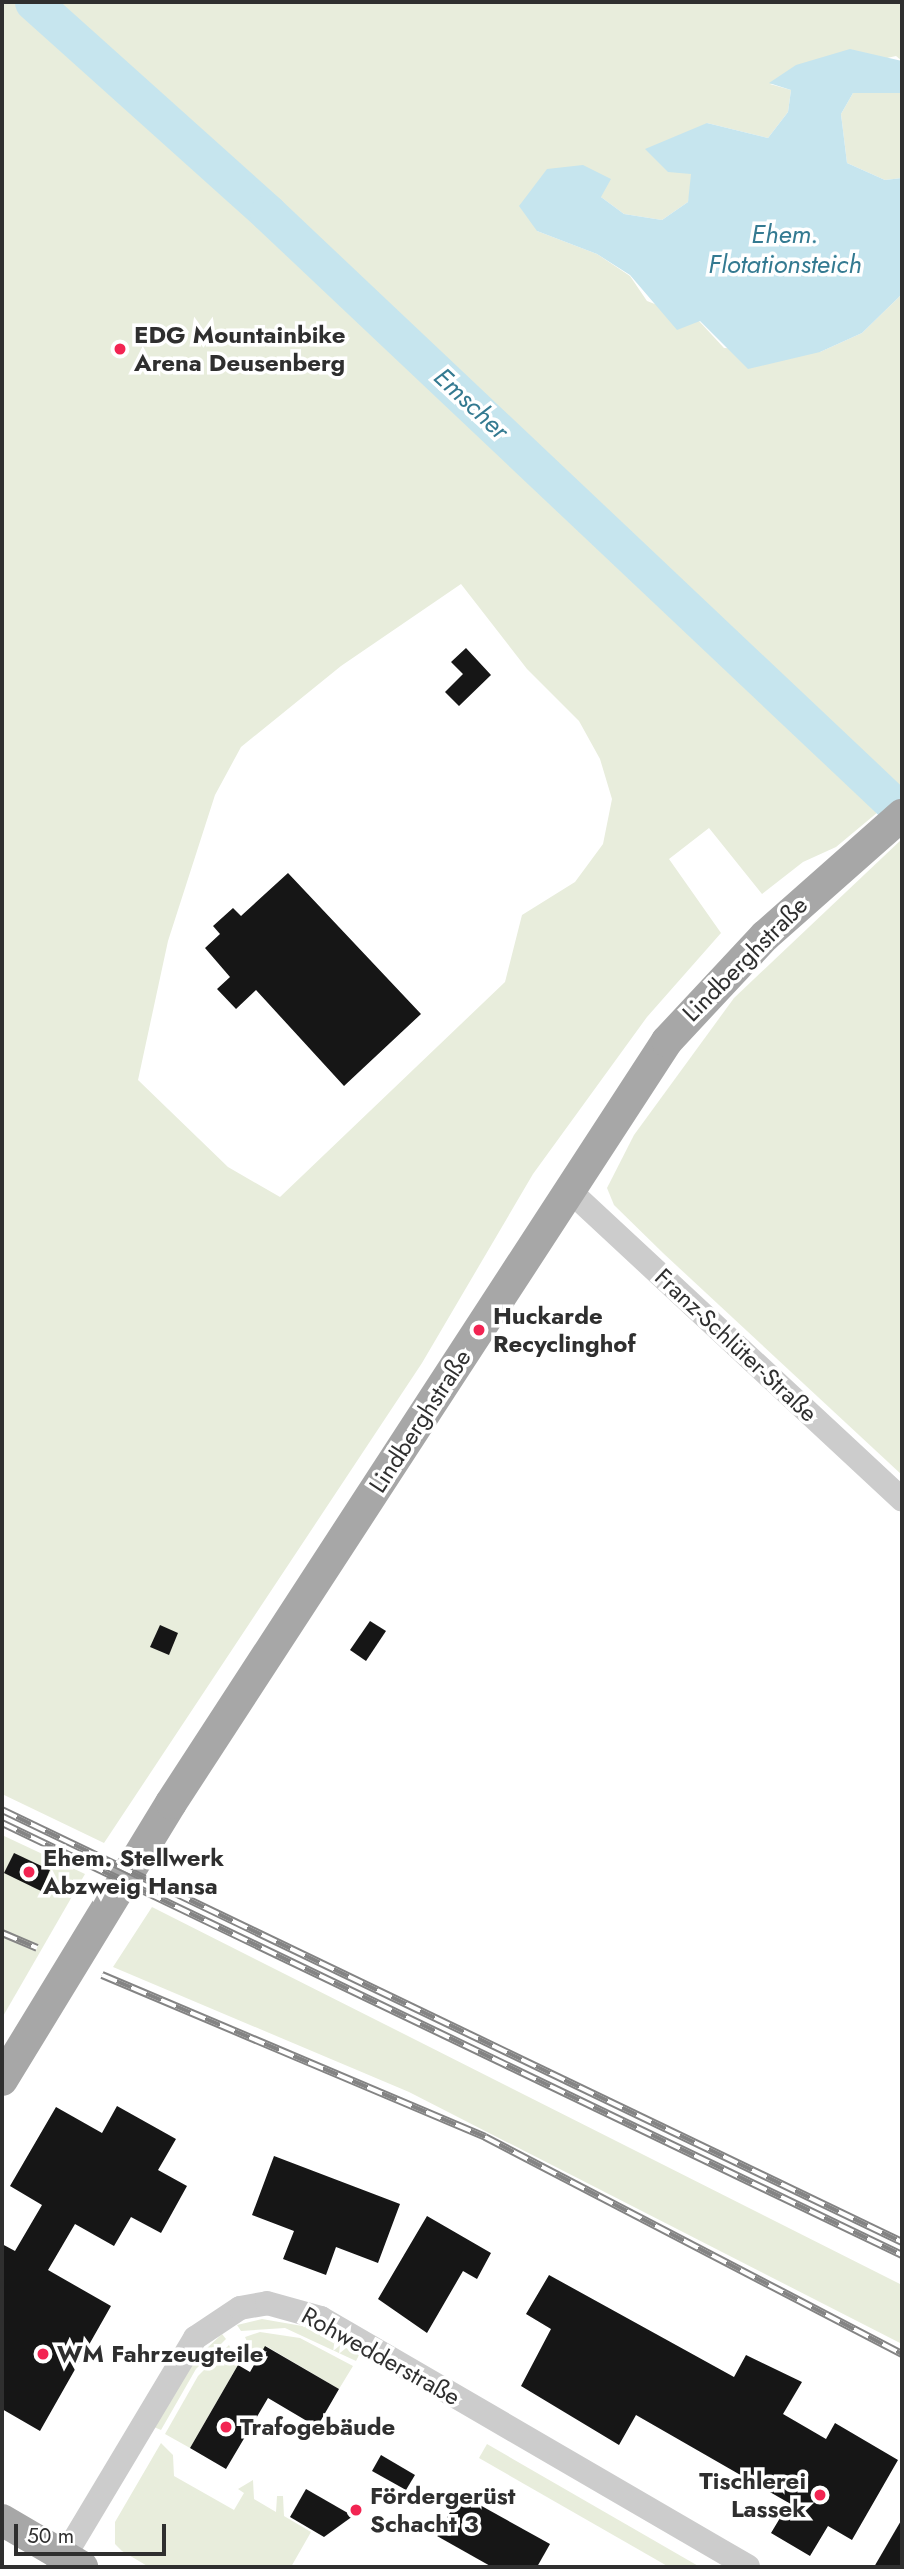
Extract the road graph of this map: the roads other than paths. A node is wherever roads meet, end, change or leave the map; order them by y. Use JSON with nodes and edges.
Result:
{"nodes":[{"id":1,"x":902,"y":816,"type":"edge"},
{"id":2,"x":570,"y":1191,"type":"junction"},
{"id":3,"x":902,"y":1499,"type":"edge"},
{"id":4,"x":2,"y":2080,"type":"edge"},
{"id":5,"x":2,"y":2520,"type":"edge"},
{"id":6,"x":68,"y":2564,"type":"edge"},
{"id":7,"x":748,"y":2567,"type":"edge"}],
"edges":[{"from":1,"to":2,"type":"main road","name":"Lindberghstraße"},
{"from":2,"to":3,"type":"street","name":"Franz-Schlüter-Straße"},
{"from":2,"to":4,"type":"main road","name":"Lindberghstraße"},
{"from":5,"to":6,"type":"main road"},
{"from":6,"to":7,"type":"street","name":"Rohwedderstraße"}]}
